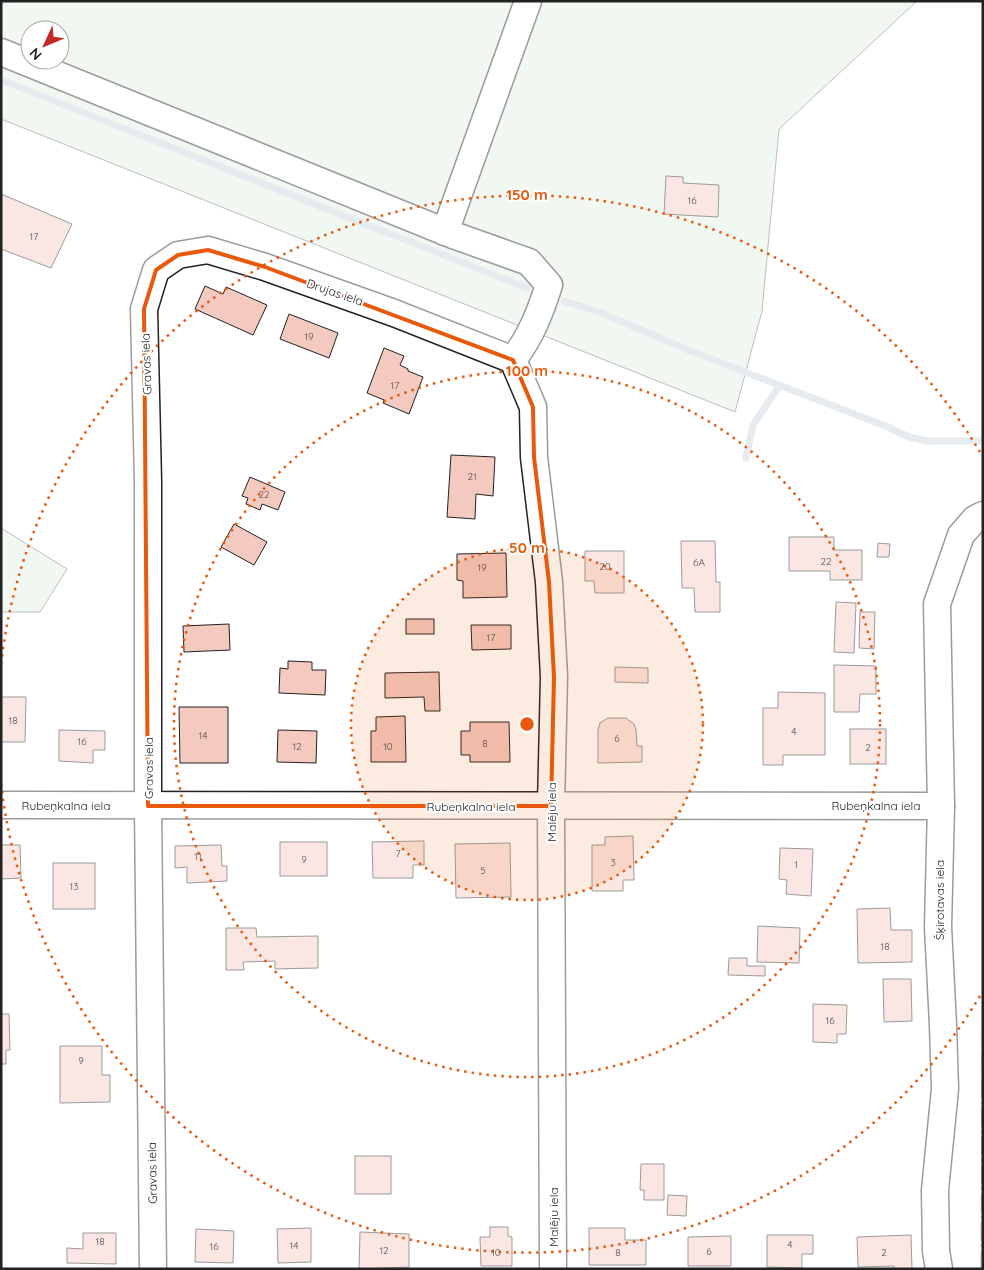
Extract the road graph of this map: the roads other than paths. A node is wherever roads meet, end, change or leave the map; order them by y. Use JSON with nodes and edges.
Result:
{"nodes":[{"id":1,"x":528,"y":1,"type":"edge"},
{"id":2,"x":1,"y":52,"type":"edge"},
{"id":3,"x":445,"y":232,"type":"junction"},
{"id":4,"x":156,"y":270,"type":"joint"},
{"id":5,"x":513,"y":360,"type":"junction"},
{"id":6,"x":983,"y":515,"type":"edge"},
{"id":7,"x":1,"y":805,"type":"edge"},
{"id":8,"x":148,"y":806,"type":"junction"},
{"id":9,"x":551,"y":806,"type":"junction"},
{"id":10,"x":941,"y":806,"type":"junction"},
{"id":11,"x":153,"y":1269,"type":"edge"},
{"id":12,"x":553,"y":1269,"type":"edge"},
{"id":13,"x":939,"y":1269,"type":"edge"}],
"edges":[{"from":1,"to":3,"type":"street"},
{"from":2,"to":3,"type":"street"},
{"from":3,"to":5,"type":"street"},
{"from":4,"to":5,"type":"street","name":"Drujas iela"},
{"from":4,"to":8,"type":"street","name":"Gravas iela"},
{"from":5,"to":9,"type":"street","name":"Malēju iela"},
{"from":6,"to":10,"type":"street","name":"Šķirotavas iela"},
{"from":7,"to":8,"type":"street","name":"Rubeņkalna iela"},
{"from":8,"to":9,"type":"street","name":"Rubeņkalna iela"},
{"from":8,"to":11,"type":"street","name":"Gravas iela"},
{"from":9,"to":10,"type":"street","name":"Rubeņkalna iela"},
{"from":9,"to":12,"type":"street","name":"Malēju iela"},
{"from":10,"to":13,"type":"street","name":"Šķirotavas iela"}]}
